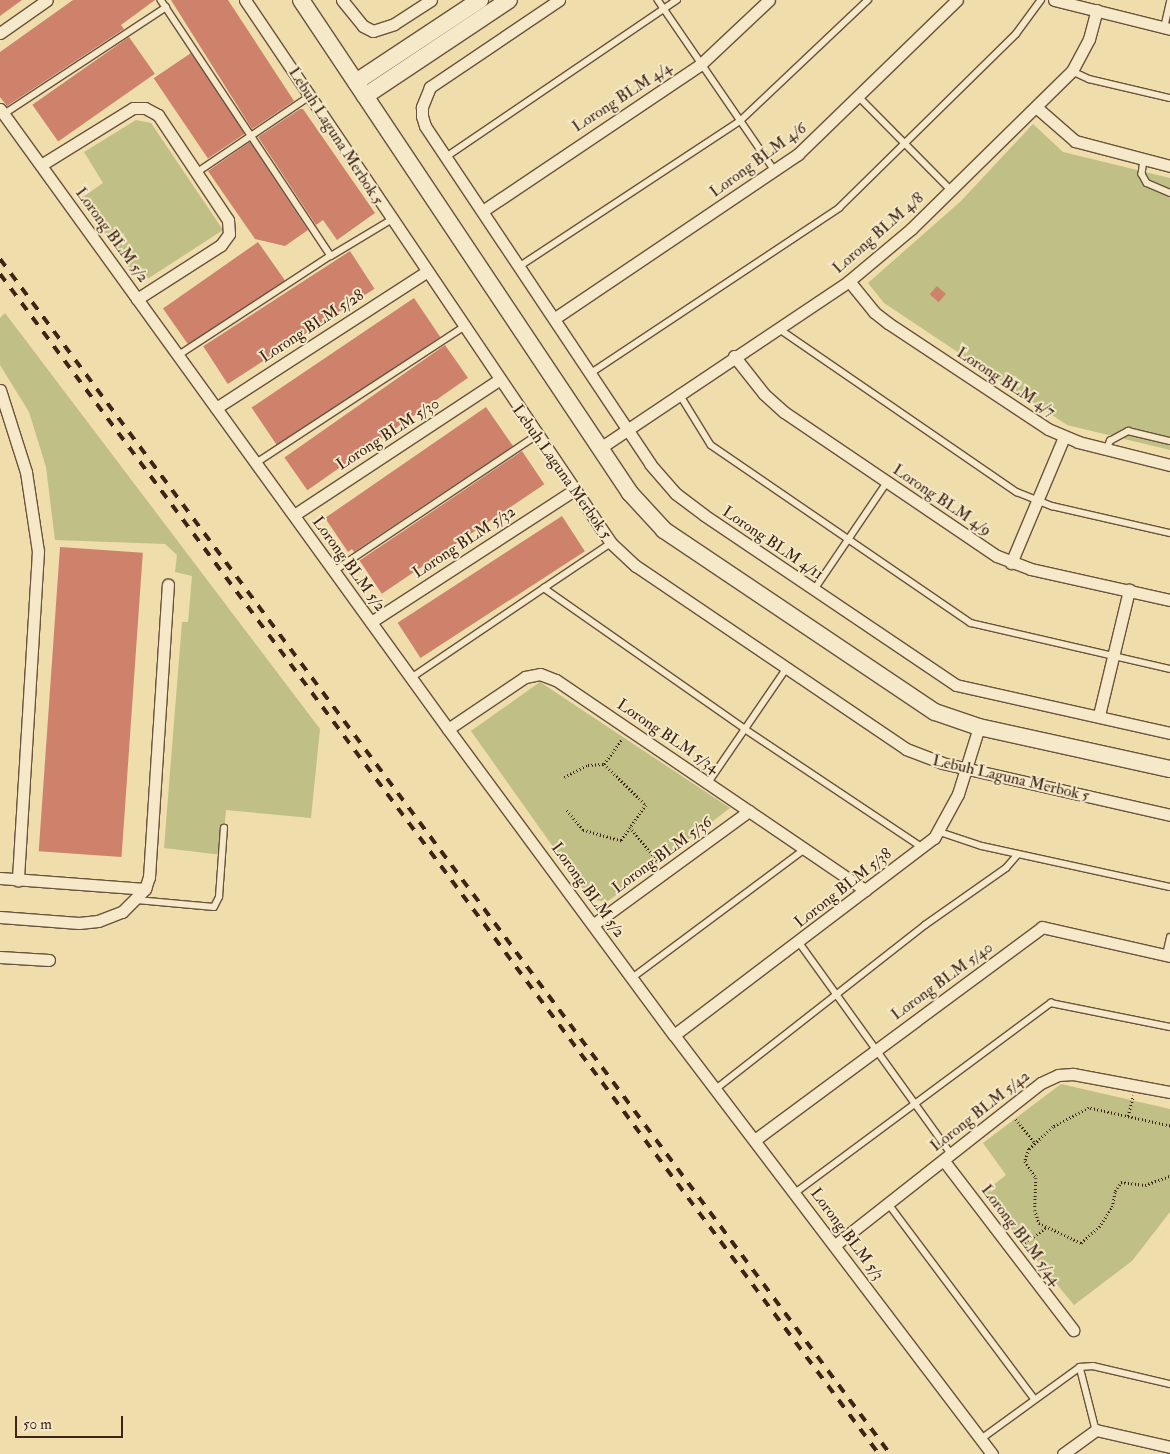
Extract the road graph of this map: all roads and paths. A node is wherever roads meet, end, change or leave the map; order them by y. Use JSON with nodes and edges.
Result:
{"nodes":[{"id":1,"x":47,"y":0,"type":"edge"},
{"id":2,"x":161,"y":0,"type":"edge"},
{"id":3,"x":246,"y":0,"type":"edge"},
{"id":4,"x":301,"y":0,"type":"edge"},
{"id":5,"x":342,"y":0,"type":"edge"},
{"id":6,"x":480,"y":0,"type":"edge"},
{"id":7,"x":509,"y":0,"type":"edge"},
{"id":8,"x":559,"y":0,"type":"edge"},
{"id":9,"x":658,"y":0,"type":"edge"},
{"id":10,"x":678,"y":0,"type":"edge"},
{"id":11,"x":769,"y":0,"type":"edge"},
{"id":12,"x":868,"y":0,"type":"edge"},
{"id":13,"x":957,"y":0,"type":"edge"},
{"id":14,"x":1041,"y":0,"type":"edge"},
{"id":15,"x":1054,"y":0,"type":"edge"},
{"id":16,"x":423,"y":2,"type":"edge"},
{"id":17,"x":1170,"y":2,"type":"edge"},
{"id":18,"x":166,"y":7,"type":"junction"},
{"id":19,"x":665,"y":10,"type":"junction"},
{"id":20,"x":1097,"y":10,"type":"junction"},
{"id":21,"x":1167,"y":28,"type":"edge"},
{"id":22,"x":0,"y":33,"type":"edge"},
{"id":23,"x":701,"y":64,"type":"junction"},
{"id":24,"x":1072,"y":70,"type":"junction"},
{"id":25,"x":356,"y":82,"type":"junction"},
{"id":26,"x":310,"y":96,"type":"junction"},
{"id":27,"x":365,"y":96,"type":"junction"},
{"id":28,"x":859,"y":97,"type":"junction"},
{"id":29,"x":1170,"y":98,"type":"edge"},
{"id":30,"x":1036,"y":107,"type":"junction"},
{"id":31,"x":2,"y":111,"type":"edge"},
{"id":32,"x":740,"y":121,"type":"junction"},
{"id":33,"x":250,"y":138,"type":"junction"},
{"id":34,"x":907,"y":143,"type":"junction"},
{"id":35,"x":446,"y":157,"type":"junction"},
{"id":36,"x":1144,"y":160,"type":"junction"},
{"id":37,"x":41,"y":165,"type":"junction"},
{"id":38,"x":1170,"y":166,"type":"edge"},
{"id":39,"x":775,"y":171,"type":"junction"},
{"id":40,"x":196,"y":173,"type":"junction"},
{"id":41,"x":951,"y":190,"type":"junction"},
{"id":42,"x":1170,"y":193,"type":"edge"},
{"id":43,"x":484,"y":210,"type":"junction"},
{"id":44,"x":391,"y":220,"type":"junction"},
{"id":45,"x":331,"y":256,"type":"junction"},
{"id":46,"x":520,"y":266,"type":"junction"},
{"id":47,"x":426,"y":272,"type":"junction"},
{"id":48,"x":849,"y":280,"type":"junction"},
{"id":49,"x":137,"y":299,"type":"junction"},
{"id":50,"x":555,"y":318,"type":"junction"},
{"id":51,"x":464,"y":327,"type":"junction"},
{"id":52,"x":778,"y":328,"type":"junction"},
{"id":53,"x":734,"y":356,"type":"junction"},
{"id":54,"x":177,"y":357,"type":"junction"},
{"id":55,"x":591,"y":373,"type":"junction"},
{"id":56,"x":499,"y":380,"type":"junction"},
{"id":57,"x":0,"y":390,"type":"edge"},
{"id":58,"x":679,"y":393,"type":"junction"},
{"id":59,"x":216,"y":408,"type":"junction"},
{"id":60,"x":628,"y":429,"type":"junction"},
{"id":61,"x":536,"y":436,"type":"junction"},
{"id":62,"x":1064,"y":438,"type":"junction"},
{"id":63,"x":1170,"y":441,"type":"edge"},
{"id":64,"x":600,"y":448,"type":"junction"},
{"id":65,"x":1106,"y":450,"type":"junction"},
{"id":66,"x":256,"y":463,"type":"junction"},
{"id":67,"x":1170,"y":465,"type":"edge"},
{"id":68,"x":887,"y":482,"type":"junction"},
{"id":69,"x":574,"y":490,"type":"junction"},
{"id":70,"x":1037,"y":501,"type":"junction"},
{"id":71,"x":294,"y":515,"type":"junction"},
{"id":72,"x":1170,"y":533,"type":"edge"},
{"id":73,"x":849,"y":539,"type":"junction"},
{"id":74,"x":611,"y":543,"type":"junction"},
{"id":75,"x":1012,"y":563,"type":"junction"},
{"id":76,"x":334,"y":571,"type":"junction"},
{"id":77,"x":168,"y":585,"type":"dead end"},
{"id":78,"x":544,"y":588,"type":"junction"},
{"id":79,"x":814,"y":590,"type":"junction"},
{"id":80,"x":1128,"y":590,"type":"junction"},
{"id":81,"x":1170,"y":600,"type":"edge"},
{"id":82,"x":371,"y":622,"type":"junction"},
{"id":83,"x":1113,"y":657,"type":"junction"},
{"id":84,"x":1170,"y":669,"type":"edge"},
{"id":85,"x":786,"y":670,"type":"junction"},
{"id":86,"x":411,"y":678,"type":"junction"},
{"id":87,"x":1099,"y":715,"type":"junction"},
{"id":88,"x":979,"y":727,"type":"junction"},
{"id":89,"x":448,"y":729,"type":"junction"},
{"id":90,"x":630,"y":729,"type":"junction"},
{"id":91,"x":745,"y":729,"type":"junction"},
{"id":92,"x":1170,"y":733,"type":"edge"},
{"id":93,"x":604,"y":764,"type":"junction"},
{"id":94,"x":968,"y":769,"type":"junction"},
{"id":95,"x":1170,"y":769,"type":"edge"},
{"id":96,"x":564,"y":777,"type":"dead end"},
{"id":97,"x":708,"y":783,"type":"junction"},
{"id":98,"x":566,"y":810,"type":"dead end"},
{"id":99,"x":749,"y":811,"type":"junction"},
{"id":100,"x":1170,"y":815,"type":"edge"},
{"id":101,"x":630,"y":827,"type":"junction"},
{"id":102,"x":224,"y":828,"type":"dead end"},
{"id":103,"x":940,"y":832,"type":"junction"},
{"id":104,"x":922,"y":847,"type":"junction"},
{"id":105,"x":805,"y":849,"type":"junction"},
{"id":106,"x":1018,"y":854,"type":"junction"},
{"id":107,"x":666,"y":872,"type":"junction"},
{"id":108,"x":0,"y":878,"type":"edge"},
{"id":109,"x":18,"y":880,"type":"junction"},
{"id":110,"x":1170,"y":887,"type":"edge"},
{"id":111,"x":145,"y":889,"type":"junction"},
{"id":112,"x":865,"y":890,"type":"junction"},
{"id":113,"x":137,"y":900,"type":"junction"},
{"id":114,"x":0,"y":917,"type":"edge"},
{"id":115,"x":594,"y":924,"type":"junction"},
{"id":116,"x":1170,"y":937,"type":"edge"},
{"id":117,"x":799,"y":942,"type":"junction"},
{"id":118,"x":1168,"y":956,"type":"edge"},
{"id":119,"x":0,"y":957,"type":"edge"},
{"id":120,"x":49,"y":960,"type":"dead end"},
{"id":121,"x":632,"y":978,"type":"junction"},
{"id":122,"x":837,"y":991,"type":"junction"},
{"id":123,"x":1170,"y":1027,"type":"edge"},
{"id":124,"x":674,"y":1035,"type":"junction"},
{"id":125,"x":877,"y":1049,"type":"junction"},
{"id":126,"x":1136,"y":1087,"type":"junction"},
{"id":127,"x":716,"y":1089,"type":"junction"},
{"id":128,"x":1170,"y":1092,"type":"edge"},
{"id":129,"x":915,"y":1106,"type":"junction"},
{"id":130,"x":1008,"y":1109,"type":"junction"},
{"id":131,"x":1128,"y":1116,"type":"junction"},
{"id":132,"x":1170,"y":1126,"type":"edge"},
{"id":133,"x":756,"y":1139,"type":"junction"},
{"id":134,"x":1035,"y":1143,"type":"junction"},
{"id":135,"x":948,"y":1158,"type":"junction"},
{"id":136,"x":1170,"y":1176,"type":"edge"},
{"id":137,"x":795,"y":1193,"type":"junction"},
{"id":138,"x":888,"y":1204,"type":"junction"},
{"id":139,"x":1045,"y":1228,"type":"junction"},
{"id":140,"x":835,"y":1245,"type":"junction"},
{"id":141,"x":1012,"y":1252,"type":"junction"},
{"id":142,"x":1073,"y":1330,"type":"dead end"},
{"id":143,"x":1080,"y":1367,"type":"junction"},
{"id":144,"x":1170,"y":1384,"type":"edge"},
{"id":145,"x":1034,"y":1398,"type":"junction"},
{"id":146,"x":1096,"y":1430,"type":"junction"},
{"id":147,"x":981,"y":1440,"type":"junction"},
{"id":148,"x":1170,"y":1447,"type":"edge"},
{"id":149,"x":992,"y":1454,"type":"edge"},
{"id":150,"x":1063,"y":1454,"type":"edge"}],
"edges":[{"from":1,"to":22,"type":"street"},
{"from":2,"to":18,"type":"lane"},
{"from":3,"to":26,"type":"street","name":"Lebuh Laguna Merbok 5"},
{"from":4,"to":25,"type":"street"},
{"from":5,"to":16,"type":"street"},
{"from":6,"to":25,"type":"street"},
{"from":7,"to":27,"type":"street"},
{"from":8,"to":35,"type":"street","name":"Lorong BLM 4/11"},
{"from":9,"to":19,"type":"lane"},
{"from":10,"to":19,"type":"lane"},
{"from":11,"to":23,"type":"street","name":"Lorong BLM 4/4"},
{"from":12,"to":32,"type":"lane"},
{"from":13,"to":28,"type":"street","name":"Lorong BLM 4/6"},
{"from":14,"to":34,"type":"lane"},
{"from":15,"to":20,"type":"street"},
{"from":17,"to":21,"type":"lane"},
{"from":18,"to":31,"type":"lane"},
{"from":18,"to":33,"type":"lane"},
{"from":19,"to":23,"type":"lane"},
{"from":19,"to":35,"type":"lane"},
{"from":20,"to":21,"type":"street"},
{"from":20,"to":24,"type":"street","name":"Lorong BLM 4/8"},
{"from":23,"to":32,"type":"lane"},
{"from":23,"to":43,"type":"street","name":"Lorong BLM 4/4"},
{"from":24,"to":29,"type":"lane"},
{"from":24,"to":30,"type":"street","name":"Lorong BLM 4/8"},
{"from":25,"to":27,"type":"street"},
{"from":26,"to":33,"type":"lane"},
{"from":26,"to":44,"type":"street","name":"Lebuh Laguna Merbok 5"},
{"from":27,"to":64,"type":"street"},
{"from":28,"to":34,"type":"lane"},
{"from":28,"to":39,"type":"street","name":"Lorong BLM 4/6"},
{"from":30,"to":36,"type":"street"},
{"from":30,"to":41,"type":"street","name":"Lorong BLM 4/8"},
{"from":31,"to":37,"type":"street","name":"Lorong BLM 5/2"},
{"from":32,"to":39,"type":"lane"},
{"from":32,"to":46,"type":"lane"},
{"from":33,"to":40,"type":"lane"},
{"from":33,"to":45,"type":"lane"},
{"from":34,"to":41,"type":"lane"},
{"from":34,"to":55,"type":"lane"},
{"from":35,"to":43,"type":"street","name":"Lorong BLM 4/11"},
{"from":36,"to":38,"type":"street"},
{"from":36,"to":42,"type":"lane"},
{"from":37,"to":40,"type":"street"},
{"from":37,"to":49,"type":"street","name":"Lorong BLM 5/2"},
{"from":39,"to":50,"type":"street","name":"Lorong BLM 4/6"},
{"from":40,"to":49,"type":"street"},
{"from":41,"to":48,"type":"street","name":"Lorong BLM 4/8"},
{"from":43,"to":46,"type":"street","name":"Lorong BLM 4/11"},
{"from":44,"to":45,"type":"lane"},
{"from":44,"to":47,"type":"street","name":"Lebuh Laguna Merbok 5"},
{"from":45,"to":54,"type":"lane"},
{"from":46,"to":50,"type":"street","name":"Lorong BLM 4/11"},
{"from":47,"to":51,"type":"street","name":"Lebuh Laguna Merbok 5"},
{"from":47,"to":59,"type":"street","name":"Lorong BLM 5/28"},
{"from":48,"to":52,"type":"street","name":"Lorong BLM 4/8"},
{"from":48,"to":62,"type":"street","name":"Lorong BLM 4/7"},
{"from":49,"to":54,"type":"street","name":"Lorong BLM 5/2"},
{"from":50,"to":55,"type":"street","name":"Lorong BLM 4/11"},
{"from":51,"to":56,"type":"street","name":"Lebuh Laguna Merbok 5"},
{"from":51,"to":66,"type":"lane"},
{"from":52,"to":53,"type":"street","name":"Lorong BLM 4/8"},
{"from":52,"to":70,"type":"lane"},
{"from":53,"to":58,"type":"street","name":"Lorong BLM 4/8"},
{"from":53,"to":68,"type":"street","name":"Lorong BLM 4/9"},
{"from":54,"to":59,"type":"street","name":"Lorong BLM 5/2"},
{"from":55,"to":60,"type":"street","name":"Lorong BLM 4/11"},
{"from":56,"to":61,"type":"street","name":"Lebuh Laguna Merbok 5"},
{"from":56,"to":71,"type":"street","name":"Lorong BLM 5/30"},
{"from":57,"to":109,"type":"street"},
{"from":58,"to":60,"type":"street","name":"Lorong BLM 4/8"},
{"from":58,"to":73,"type":"lane"},
{"from":59,"to":66,"type":"street","name":"Lorong BLM 5/2"},
{"from":60,"to":64,"type":"street","name":"Lorong BLM 4/8"},
{"from":60,"to":79,"type":"street","name":"Lorong BLM 4/11"},
{"from":61,"to":69,"type":"street","name":"Lebuh Laguna Merbok 5"},
{"from":61,"to":76,"type":"lane"},
{"from":62,"to":65,"type":"street","name":"Lorong BLM 4/7"},
{"from":62,"to":70,"type":"street"},
{"from":63,"to":65,"type":"lane"},
{"from":64,"to":88,"type":"street"},
{"from":65,"to":67,"type":"street","name":"Lorong BLM 4/7"},
{"from":66,"to":71,"type":"street","name":"Lorong BLM 5/2"},
{"from":68,"to":73,"type":"lane"},
{"from":68,"to":75,"type":"street","name":"Lorong BLM 4/9"},
{"from":69,"to":74,"type":"street","name":"Lebuh Laguna Merbok 5"},
{"from":69,"to":82,"type":"street","name":"Lorong BLM 5/32"},
{"from":70,"to":72,"type":"lane"},
{"from":70,"to":75,"type":"street"},
{"from":71,"to":76,"type":"street","name":"Lorong BLM 5/2"},
{"from":73,"to":79,"type":"lane"},
{"from":73,"to":83,"type":"lane"},
{"from":74,"to":78,"type":"lane"},
{"from":74,"to":85,"type":"street","name":"Lebuh Laguna Merbok 5"},
{"from":75,"to":80,"type":"street","name":"Lorong BLM 4/9"},
{"from":76,"to":82,"type":"street","name":"Lorong BLM 5/2"},
{"from":77,"to":111,"type":"street"},
{"from":78,"to":86,"type":"lane"},
{"from":78,"to":91,"type":"lane"},
{"from":79,"to":87,"type":"street","name":"Lorong BLM 4/11"},
{"from":80,"to":81,"type":"street","name":"Lorong BLM 4/9"},
{"from":80,"to":83,"type":"street"},
{"from":82,"to":86,"type":"street","name":"Lorong BLM 5/2"},
{"from":83,"to":84,"type":"lane"},
{"from":83,"to":87,"type":"street"},
{"from":85,"to":91,"type":"lane"},
{"from":85,"to":94,"type":"street","name":"Lebuh Laguna Merbok 5"},
{"from":86,"to":89,"type":"street","name":"Lorong BLM 5/2"},
{"from":87,"to":92,"type":"street","name":"Lorong BLM 4/11"},
{"from":88,"to":94,"type":"street","name":"Lorong BLM 5/38"},
{"from":88,"to":95,"type":"street"},
{"from":89,"to":90,"type":"street","name":"Lorong BLM 5/34"},
{"from":89,"to":115,"type":"street","name":"Lorong BLM 5/2"},
{"from":90,"to":93,"type":"path"},
{"from":90,"to":97,"type":"street","name":"Lorong BLM 5/34"},
{"from":91,"to":97,"type":"lane"},
{"from":91,"to":104,"type":"lane"},
{"from":93,"to":96,"type":"path"},
{"from":93,"to":101,"type":"path"},
{"from":94,"to":100,"type":"street","name":"Lebuh Laguna Merbok 5"},
{"from":94,"to":103,"type":"street","name":"Lorong BLM 5/38"},
{"from":97,"to":99,"type":"street","name":"Lorong BLM 5/34"},
{"from":98,"to":101,"type":"path"},
{"from":99,"to":105,"type":"street","name":"Lorong BLM 5/34"},
{"from":99,"to":107,"type":"street","name":"Lorong BLM 5/36"},
{"from":101,"to":107,"type":"path"},
{"from":102,"to":113,"type":"lane"},
{"from":103,"to":104,"type":"street","name":"Lorong BLM 5/38"},
{"from":103,"to":106,"type":"lane"},
{"from":104,"to":112,"type":"street","name":"Lorong BLM 5/38"},
{"from":105,"to":112,"type":"street","name":"Lorong BLM 5/34"},
{"from":105,"to":121,"type":"lane"},
{"from":106,"to":110,"type":"lane"},
{"from":106,"to":122,"type":"lane"},
{"from":107,"to":115,"type":"street","name":"Lorong BLM 5/36"},
{"from":108,"to":109,"type":"street"},
{"from":109,"to":111,"type":"street"},
{"from":111,"to":113,"type":"street"},
{"from":112,"to":117,"type":"street","name":"Lorong BLM 5/38"},
{"from":113,"to":114,"type":"street"},
{"from":115,"to":121,"type":"street","name":"Lorong BLM 5/2"},
{"from":116,"to":118,"type":"lane"},
{"from":117,"to":122,"type":"lane"},
{"from":117,"to":124,"type":"street","name":"Lorong BLM 5/38"},
{"from":118,"to":125,"type":"street","name":"Lorong BLM 5/40"},
{"from":119,"to":120,"type":"street"},
{"from":121,"to":124,"type":"street","name":"Lorong BLM 5/2"},
{"from":122,"to":125,"type":"lane"},
{"from":122,"to":127,"type":"lane"},
{"from":123,"to":129,"type":"lane"},
{"from":124,"to":127,"type":"street","name":"Lorong BLM 5/3"},
{"from":125,"to":129,"type":"lane"},
{"from":125,"to":133,"type":"street","name":"Lorong BLM 5/40"},
{"from":126,"to":128,"type":"street","name":"Lorong BLM 5/42"},
{"from":126,"to":130,"type":"street","name":"Lorong BLM 5/42"},
{"from":126,"to":131,"type":"path"},
{"from":127,"to":133,"type":"street","name":"Lorong BLM 5/3"},
{"from":129,"to":135,"type":"lane"},
{"from":129,"to":137,"type":"lane"},
{"from":130,"to":134,"type":"path"},
{"from":130,"to":135,"type":"street","name":"Lorong BLM 5/42"},
{"from":131,"to":132,"type":"path"},
{"from":131,"to":134,"type":"path"},
{"from":133,"to":137,"type":"street","name":"Lorong BLM 5/3"},
{"from":134,"to":139,"type":"path"},
{"from":135,"to":138,"type":"street","name":"Lorong BLM 5/42"},
{"from":135,"to":141,"type":"street","name":"Lorong BLM 5/44"},
{"from":136,"to":139,"type":"path"},
{"from":137,"to":140,"type":"street","name":"Lorong BLM 5/3"},
{"from":138,"to":140,"type":"street","name":"Lorong BLM 5/42"},
{"from":138,"to":145,"type":"lane"},
{"from":139,"to":141,"type":"path"},
{"from":140,"to":147,"type":"street","name":"Lorong BLM 5/3"},
{"from":141,"to":142,"type":"street","name":"Lorong BLM 5/44"},
{"from":143,"to":144,"type":"lane"},
{"from":143,"to":145,"type":"lane"},
{"from":143,"to":146,"type":"lane"},
{"from":145,"to":147,"type":"lane"},
{"from":146,"to":148,"type":"street"},
{"from":146,"to":150,"type":"street"},
{"from":147,"to":149,"type":"street","name":"Lorong BLM 5/3"}]}
